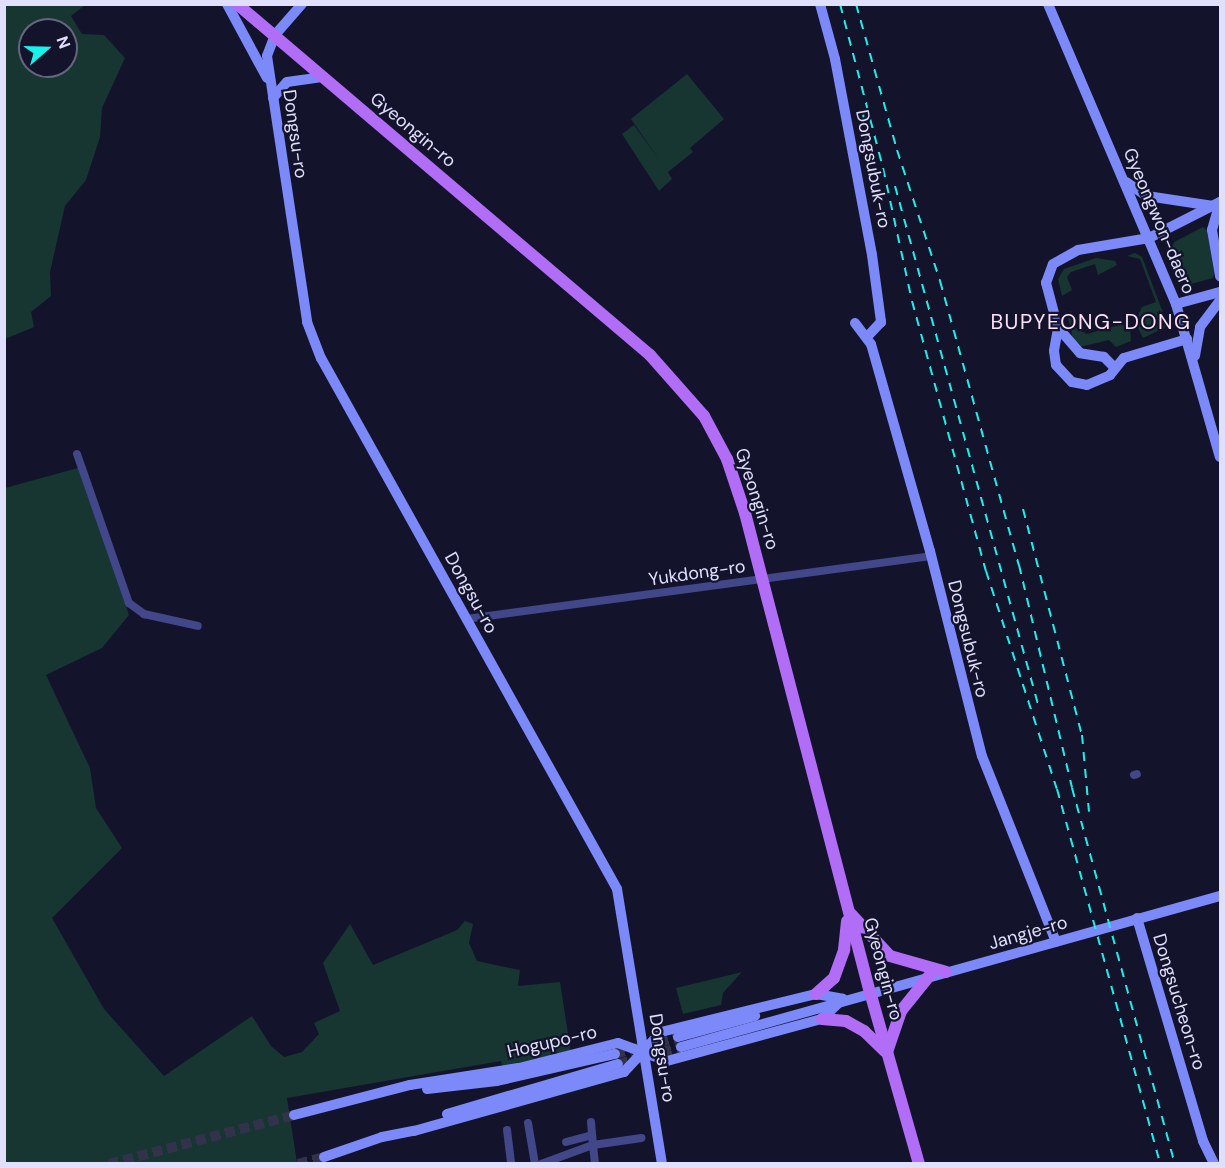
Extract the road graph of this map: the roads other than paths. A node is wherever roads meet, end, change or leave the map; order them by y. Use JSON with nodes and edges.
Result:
{"nodes":[{"id":1,"x":227,"y":4,"type":"edge"},
{"id":2,"x":237,"y":4,"type":"edge"},
{"id":3,"x":302,"y":4,"type":"edge"},
{"id":4,"x":820,"y":4,"type":"edge"},
{"id":5,"x":1048,"y":4,"type":"edge"},
{"id":6,"x":275,"y":35,"type":"junction"},
{"id":7,"x":324,"y":77,"type":"junction"},
{"id":8,"x":272,"y":93,"type":"junction"},
{"id":9,"x":1124,"y":180,"type":"junction"},
{"id":10,"x":1218,"y":204,"type":"edge"},
{"id":11,"x":1149,"y":238,"type":"junction"},
{"id":12,"x":1221,"y":276,"type":"edge"},
{"id":13,"x":1221,"y":292,"type":"edge"},
{"id":14,"x":1221,"y":300,"type":"edge"},
{"id":15,"x":1176,"y":304,"type":"junction"},
{"id":16,"x":855,"y":323,"type":"dead end"},
{"id":17,"x":1058,"y":328,"type":"junction"},
{"id":18,"x":868,"y":336,"type":"junction"},
{"id":19,"x":1187,"y":339,"type":"junction"},
{"id":20,"x":1115,"y":368,"type":"junction"},
{"id":21,"x":1196,"y":368,"type":"junction"},
{"id":22,"x":77,"y":454,"type":"dead end"},
{"id":23,"x":1221,"y":458,"type":"edge"},
{"id":24,"x":931,"y":556,"type":"junction"},
{"id":25,"x":762,"y":579,"type":"junction"},
{"id":26,"x":466,"y":619,"type":"junction"},
{"id":27,"x":198,"y":626,"type":"dead end"},
{"id":28,"x":1221,"y":896,"type":"edge"},
{"id":29,"x":848,"y":910,"type":"junction"},
{"id":30,"x":1137,"y":918,"type":"junction"},
{"id":31,"x":1056,"y":942,"type":"junction"},
{"id":32,"x":946,"y":972,"type":"junction"},
{"id":33,"x":928,"y":976,"type":"junction"},
{"id":34,"x":870,"y":992,"type":"junction"},
{"id":35,"x":816,"y":994,"type":"junction"},
{"id":36,"x":843,"y":999,"type":"junction"},
{"id":37,"x":822,"y":1019,"type":"junction"},
{"id":38,"x":679,"y":1042,"type":"tunnel mouth"},
{"id":39,"x":644,"y":1052,"type":"junction"},
{"id":40,"x":887,"y":1053,"type":"junction"},
{"id":41,"x":370,"y":1096,"type":"junction"},
{"id":42,"x":294,"y":1115,"type":"tunnel mouth"},
{"id":43,"x":591,"y":1122,"type":"dead end"},
{"id":44,"x":528,"y":1123,"type":"dead end"},
{"id":45,"x":507,"y":1130,"type":"dead end"},
{"id":46,"x":592,"y":1135,"type":"junction"},
{"id":47,"x":382,"y":1137,"type":"junction"},
{"id":48,"x":640,"y":1138,"type":"dead end"},
{"id":49,"x":566,"y":1142,"type":"dead end"},
{"id":50,"x":593,"y":1145,"type":"junction"},
{"id":51,"x":324,"y":1157,"type":"tunnel mouth"},
{"id":52,"x":512,"y":1164,"type":"edge"},
{"id":53,"x":536,"y":1164,"type":"edge"},
{"id":54,"x":541,"y":1164,"type":"edge"},
{"id":55,"x":595,"y":1164,"type":"edge"},
{"id":56,"x":662,"y":1164,"type":"edge"},
{"id":57,"x":919,"y":1164,"type":"edge"},
{"id":58,"x":1214,"y":1164,"type":"edge"}],
"edges":[{"from":1,"to":8,"type":"main road"},
{"from":2,"to":6,"type":"main road","name":"Gyeongin-ro"},
{"from":3,"to":6,"type":"main road"},
{"from":4,"to":18,"type":"main road","name":"Dongsubuk-ro"},
{"from":5,"to":9,"type":"main road","name":"Gyeongwon-daero"},
{"from":6,"to":7,"type":"main road","name":"Gyeongin-ro"},
{"from":6,"to":8,"type":"main road","name":"Dongsu-ro"},
{"from":7,"to":8,"type":"main road"},
{"from":7,"to":25,"type":"main road","name":"Gyeongin-ro"},
{"from":8,"to":26,"type":"main road","name":"Dongsu-ro"},
{"from":9,"to":10,"type":"main road"},
{"from":9,"to":11,"type":"main road","name":"Gyeongwon-daero"},
{"from":10,"to":11,"type":"main road"},
{"from":10,"to":12,"type":"main road"},
{"from":11,"to":15,"type":"main road","name":"Gyeongwon-daero"},
{"from":11,"to":17,"type":"main road"},
{"from":13,"to":15,"type":"main road"},
{"from":14,"to":21,"type":"main road"},
{"from":15,"to":19,"type":"main road","name":"Gyeongwon-daero"},
{"from":16,"to":18,"type":"main road","name":"Dongsubuk-ro"},
{"from":17,"to":20,"type":"main road"},
{"from":17,"to":20,"type":"main road"},
{"from":18,"to":24,"type":"main road","name":"Dongsubuk-ro"},
{"from":19,"to":20,"type":"main road"},
{"from":19,"to":21,"type":"main road","name":"Gyeongwon-daero"},
{"from":21,"to":23,"type":"main road","name":"Gyeongwon-daero"},
{"from":22,"to":27,"type":"street"},
{"from":24,"to":25,"type":"street","name":"Yukdong-ro"},
{"from":24,"to":31,"type":"main road","name":"Dongsubuk-ro"},
{"from":25,"to":26,"type":"street","name":"Yukdong-ro"},
{"from":25,"to":29,"type":"main road","name":"Gyeongin-ro"},
{"from":26,"to":39,"type":"main road","name":"Dongsu-ro"},
{"from":28,"to":30,"type":"main road","name":"Jangje-ro"},
{"from":29,"to":32,"type":"main road"},
{"from":29,"to":34,"type":"main road","name":"Gyeongin-ro"},
{"from":29,"to":35,"type":"main road"},
{"from":30,"to":31,"type":"main road","name":"Jangje-ro"},
{"from":30,"to":58,"type":"main road","name":"Dongsucheon-ro"},
{"from":31,"to":32,"type":"main road","name":"Jangje-ro"},
{"from":32,"to":33,"type":"main road","name":"Jangje-ro"},
{"from":33,"to":34,"type":"main road","name":"Jangje-ro"},
{"from":33,"to":40,"type":"main road"},
{"from":34,"to":36,"type":"main road","name":"Jangje-ro"},
{"from":34,"to":40,"type":"main road","name":"Gyeongin-ro"},
{"from":35,"to":36,"type":"main road"},
{"from":35,"to":39,"type":"main road"},
{"from":36,"to":37,"type":"main road"},
{"from":36,"to":38,"type":"main road","name":"Jangje-ro"},
{"from":37,"to":39,"type":"main road"},
{"from":37,"to":40,"type":"main road"},
{"from":39,"to":41,"type":"main road","name":"Hogupo-ro"},
{"from":39,"to":47,"type":"main road","name":"Hogupo-ro"},
{"from":39,"to":56,"type":"main road","name":"Dongsu-ro"},
{"from":40,"to":57,"type":"main road","name":"Gyeongin-ro"},
{"from":41,"to":42,"type":"main road","name":"Hogupo-ro"},
{"from":41,"to":47,"type":"main road","name":"Hogupo-ro"},
{"from":43,"to":46,"type":"street"},
{"from":44,"to":53,"type":"street"},
{"from":45,"to":52,"type":"street"},
{"from":46,"to":49,"type":"street"},
{"from":46,"to":50,"type":"street"},
{"from":47,"to":51,"type":"main road","name":"Hogupo-ro"},
{"from":48,"to":50,"type":"street"},
{"from":50,"to":54,"type":"street"},
{"from":50,"to":55,"type":"street"}]}
